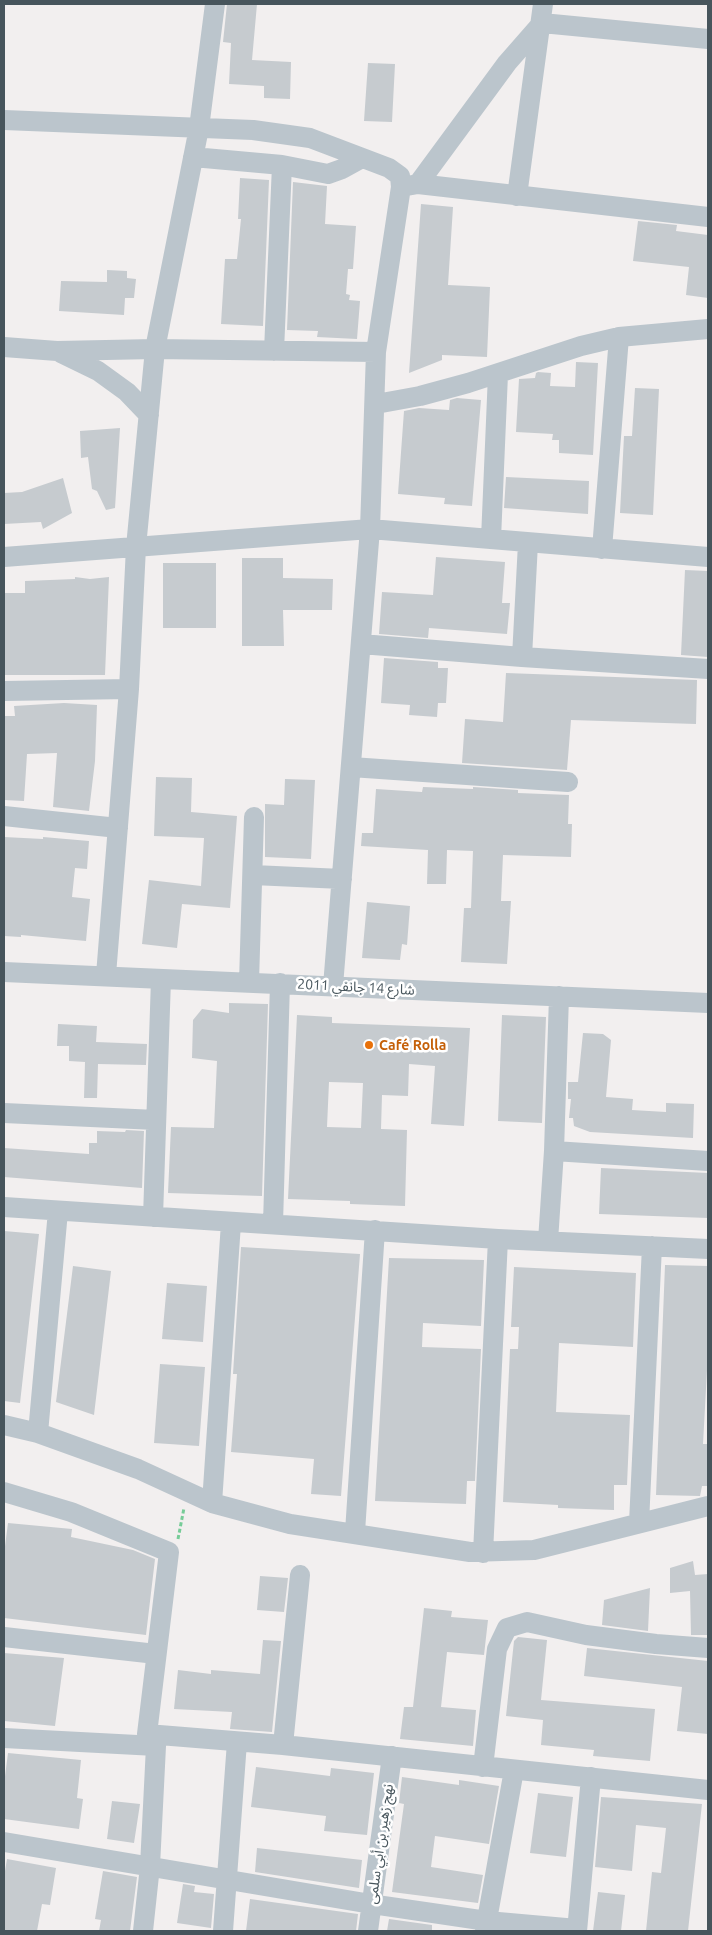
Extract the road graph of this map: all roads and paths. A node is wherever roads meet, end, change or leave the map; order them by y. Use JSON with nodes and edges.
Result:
{"nodes":[{"id":1,"x":215,"y":4,"type":"edge"},
{"id":2,"x":542,"y":13,"type":"edge"},
{"id":3,"x":708,"y":38,"type":"edge"},
{"id":4,"x":4,"y":120,"type":"edge"},
{"id":5,"x":199,"y":128,"type":"junction"},
{"id":6,"x":193,"y":157,"type":"junction"},
{"id":7,"x":362,"y":158,"type":"junction"},
{"id":8,"x":282,"y":166,"type":"junction"},
{"id":9,"x":410,"y":185,"type":"junction"},
{"id":10,"x":516,"y":196,"type":"junction"},
{"id":11,"x":708,"y":218,"type":"edge"},
{"id":12,"x":708,"y":329,"type":"edge"},
{"id":13,"x":619,"y":337,"type":"junction"},
{"id":14,"x":4,"y":347,"type":"edge"},
{"id":15,"x":156,"y":349,"type":"junction"},
{"id":16,"x":57,"y":351,"type":"junction"},
{"id":17,"x":274,"y":351,"type":"junction"},
{"id":18,"x":376,"y":352,"type":"junction"},
{"id":19,"x":498,"y":374,"type":"junction"},
{"id":20,"x":376,"y":404,"type":"junction"},
{"id":21,"x":149,"y":416,"type":"junction"},
{"id":22,"x":370,"y":529,"type":"junction"},
{"id":23,"x":491,"y":539,"type":"junction"},
{"id":24,"x":528,"y":543,"type":"junction"},
{"id":25,"x":136,"y":547,"type":"junction"},
{"id":26,"x":602,"y":549,"type":"junction"},
{"id":27,"x":4,"y":557,"type":"edge"},
{"id":28,"x":708,"y":557,"type":"edge"},
{"id":29,"x":361,"y":644,"type":"junction"},
{"id":30,"x":522,"y":658,"type":"junction"},
{"id":31,"x":708,"y":668,"type":"edge"},
{"id":32,"x":129,"y":689,"type":"junction"},
{"id":33,"x":4,"y":691,"type":"edge"},
{"id":34,"x":351,"y":767,"type":"junction"},
{"id":35,"x":568,"y":782,"type":"dead end"},
{"id":36,"x":4,"y":816,"type":"edge"},
{"id":37,"x":254,"y":817,"type":"dead end"},
{"id":38,"x":118,"y":828,"type":"junction"},
{"id":39,"x":253,"y":875,"type":"junction"},
{"id":40,"x":342,"y":879,"type":"junction"},
{"id":41,"x":4,"y":972,"type":"edge"},
{"id":42,"x":106,"y":976,"type":"junction"},
{"id":43,"x":161,"y":979,"type":"junction"},
{"id":44,"x":249,"y":982,"type":"junction"},
{"id":45,"x":280,"y":983,"type":"junction"},
{"id":46,"x":333,"y":986,"type":"junction"},
{"id":47,"x":559,"y":996,"type":"junction"},
{"id":48,"x":708,"y":1003,"type":"edge"},
{"id":49,"x":4,"y":1113,"type":"edge"},
{"id":50,"x":156,"y":1120,"type":"junction"},
{"id":51,"x":554,"y":1151,"type":"junction"},
{"id":52,"x":708,"y":1161,"type":"edge"},
{"id":53,"x":4,"y":1207,"type":"edge"},
{"id":54,"x":58,"y":1212,"type":"junction"},
{"id":55,"x":153,"y":1217,"type":"junction"},
{"id":56,"x":231,"y":1223,"type":"junction"},
{"id":57,"x":273,"y":1224,"type":"junction"},
{"id":58,"x":375,"y":1230,"type":"junction"},
{"id":59,"x":498,"y":1239,"type":"junction"},
{"id":60,"x":548,"y":1241,"type":"junction"},
{"id":61,"x":652,"y":1246,"type":"junction"},
{"id":62,"x":708,"y":1249,"type":"edge"},
{"id":63,"x":4,"y":1425,"type":"edge"},
{"id":64,"x":38,"y":1433,"type":"junction"},
{"id":65,"x":4,"y":1492,"type":"edge"},
{"id":66,"x":212,"y":1503,"type":"junction"},
{"id":67,"x":708,"y":1506,"type":"edge"},
{"id":68,"x":183,"y":1518,"type":"dead end"},
{"id":69,"x":639,"y":1523,"type":"junction"},
{"id":70,"x":354,"y":1532,"type":"junction"},
{"id":71,"x":179,"y":1534,"type":"dead end"},
{"id":72,"x":483,"y":1553,"type":"junction"},
{"id":73,"x":300,"y":1575,"type":"dead end"},
{"id":74,"x":4,"y":1637,"type":"edge"},
{"id":75,"x":708,"y":1648,"type":"edge"},
{"id":76,"x":156,"y":1654,"type":"junction"},
{"id":77,"x":4,"y":1738,"type":"edge"},
{"id":78,"x":151,"y":1740,"type":"junction"},
{"id":79,"x":237,"y":1742,"type":"junction"},
{"id":80,"x":283,"y":1745,"type":"junction"},
{"id":81,"x":392,"y":1756,"type":"junction"},
{"id":82,"x":483,"y":1767,"type":"junction"},
{"id":83,"x":514,"y":1770,"type":"junction"},
{"id":84,"x":591,"y":1777,"type":"junction"},
{"id":85,"x":708,"y":1790,"type":"edge"},
{"id":86,"x":4,"y":1842,"type":"edge"},
{"id":87,"x":150,"y":1866,"type":"junction"},
{"id":88,"x":228,"y":1881,"type":"junction"},
{"id":89,"x":371,"y":1904,"type":"junction"},
{"id":90,"x":486,"y":1926,"type":"edge"},
{"id":91,"x":577,"y":1930,"type":"edge"},
{"id":92,"x":144,"y":1931,"type":"edge"},
{"id":93,"x":223,"y":1931,"type":"edge"},
{"id":94,"x":368,"y":1931,"type":"edge"}],
"edges":[{"from":1,"to":5,"type":"street"},
{"from":2,"to":3,"type":"street"},
{"from":2,"to":9,"type":"street"},
{"from":2,"to":10,"type":"street"},
{"from":4,"to":5,"type":"street"},
{"from":5,"to":6,"type":"street"},
{"from":5,"to":7,"type":"street"},
{"from":6,"to":8,"type":"street"},
{"from":6,"to":15,"type":"street"},
{"from":7,"to":8,"type":"street"},
{"from":7,"to":9,"type":"street"},
{"from":8,"to":17,"type":"street"},
{"from":9,"to":10,"type":"street"},
{"from":9,"to":18,"type":"street"},
{"from":10,"to":11,"type":"street"},
{"from":12,"to":13,"type":"street"},
{"from":13,"to":19,"type":"street"},
{"from":13,"to":26,"type":"street"},
{"from":14,"to":16,"type":"street"},
{"from":15,"to":16,"type":"street"},
{"from":15,"to":17,"type":"street"},
{"from":15,"to":21,"type":"street"},
{"from":16,"to":21,"type":"street"},
{"from":17,"to":18,"type":"street"},
{"from":18,"to":20,"type":"street"},
{"from":19,"to":20,"type":"street"},
{"from":19,"to":23,"type":"street"},
{"from":20,"to":22,"type":"street"},
{"from":21,"to":25,"type":"street"},
{"from":22,"to":23,"type":"street"},
{"from":22,"to":25,"type":"street"},
{"from":22,"to":29,"type":"street"},
{"from":23,"to":24,"type":"street"},
{"from":24,"to":26,"type":"street"},
{"from":24,"to":30,"type":"street"},
{"from":25,"to":27,"type":"street"},
{"from":25,"to":32,"type":"street"},
{"from":26,"to":28,"type":"street"},
{"from":29,"to":30,"type":"street"},
{"from":29,"to":34,"type":"street"},
{"from":30,"to":31,"type":"street"},
{"from":32,"to":33,"type":"street"},
{"from":32,"to":38,"type":"street"},
{"from":34,"to":35,"type":"street"},
{"from":34,"to":40,"type":"street"},
{"from":36,"to":38,"type":"street"},
{"from":37,"to":39,"type":"street"},
{"from":38,"to":42,"type":"street"},
{"from":39,"to":40,"type":"street"},
{"from":39,"to":44,"type":"street"},
{"from":40,"to":46,"type":"street"},
{"from":41,"to":42,"type":"street","name":"شارع 14 جانفي 2011"},
{"from":42,"to":43,"type":"street","name":"شارع 14 جانفي 2011"},
{"from":43,"to":44,"type":"street","name":"شارع 14 جانفي 2011"},
{"from":43,"to":50,"type":"street"},
{"from":44,"to":45,"type":"street","name":"شارع 14 جانفي 2011"},
{"from":45,"to":46,"type":"street","name":"شارع 14 جانفي 2011"},
{"from":45,"to":57,"type":"street"},
{"from":46,"to":47,"type":"street","name":"شارع 14 جانفي 2011"},
{"from":47,"to":48,"type":"street","name":"شارع 14 جانفي 2011"},
{"from":47,"to":51,"type":"street"},
{"from":49,"to":50,"type":"street"},
{"from":50,"to":55,"type":"street"},
{"from":51,"to":52,"type":"street"},
{"from":51,"to":60,"type":"street"},
{"from":53,"to":54,"type":"street"},
{"from":54,"to":55,"type":"street"},
{"from":54,"to":64,"type":"street"},
{"from":55,"to":56,"type":"street"},
{"from":56,"to":57,"type":"street"},
{"from":56,"to":66,"type":"street"},
{"from":57,"to":58,"type":"street"},
{"from":58,"to":59,"type":"street"},
{"from":58,"to":70,"type":"street"},
{"from":59,"to":60,"type":"street"},
{"from":59,"to":72,"type":"street"},
{"from":60,"to":61,"type":"street"},
{"from":61,"to":62,"type":"street"},
{"from":61,"to":69,"type":"street"},
{"from":63,"to":64,"type":"street"},
{"from":64,"to":66,"type":"street"},
{"from":65,"to":76,"type":"street"},
{"from":66,"to":70,"type":"street"},
{"from":67,"to":69,"type":"street"},
{"from":68,"to":71,"type":"path"},
{"from":69,"to":72,"type":"street"},
{"from":70,"to":72,"type":"street"},
{"from":73,"to":80,"type":"street"},
{"from":74,"to":76,"type":"street"},
{"from":75,"to":82,"type":"street"},
{"from":76,"to":78,"type":"street"},
{"from":77,"to":78,"type":"street"},
{"from":78,"to":79,"type":"street"},
{"from":78,"to":87,"type":"street"},
{"from":79,"to":80,"type":"street"},
{"from":79,"to":88,"type":"street"},
{"from":80,"to":81,"type":"street"},
{"from":81,"to":82,"type":"street"},
{"from":81,"to":89,"type":"street","name":"نهج زهير بن أبي سلمى"},
{"from":82,"to":83,"type":"street"},
{"from":83,"to":84,"type":"street"},
{"from":83,"to":90,"type":"street"},
{"from":84,"to":85,"type":"street"},
{"from":84,"to":91,"type":"street"},
{"from":86,"to":87,"type":"street"},
{"from":87,"to":88,"type":"street"},
{"from":87,"to":92,"type":"street"},
{"from":88,"to":89,"type":"street"},
{"from":88,"to":93,"type":"street"},
{"from":89,"to":90,"type":"street"},
{"from":89,"to":94,"type":"street","name":"نهج زهير بن أبي سلمى"},
{"from":90,"to":91,"type":"street"}]}
